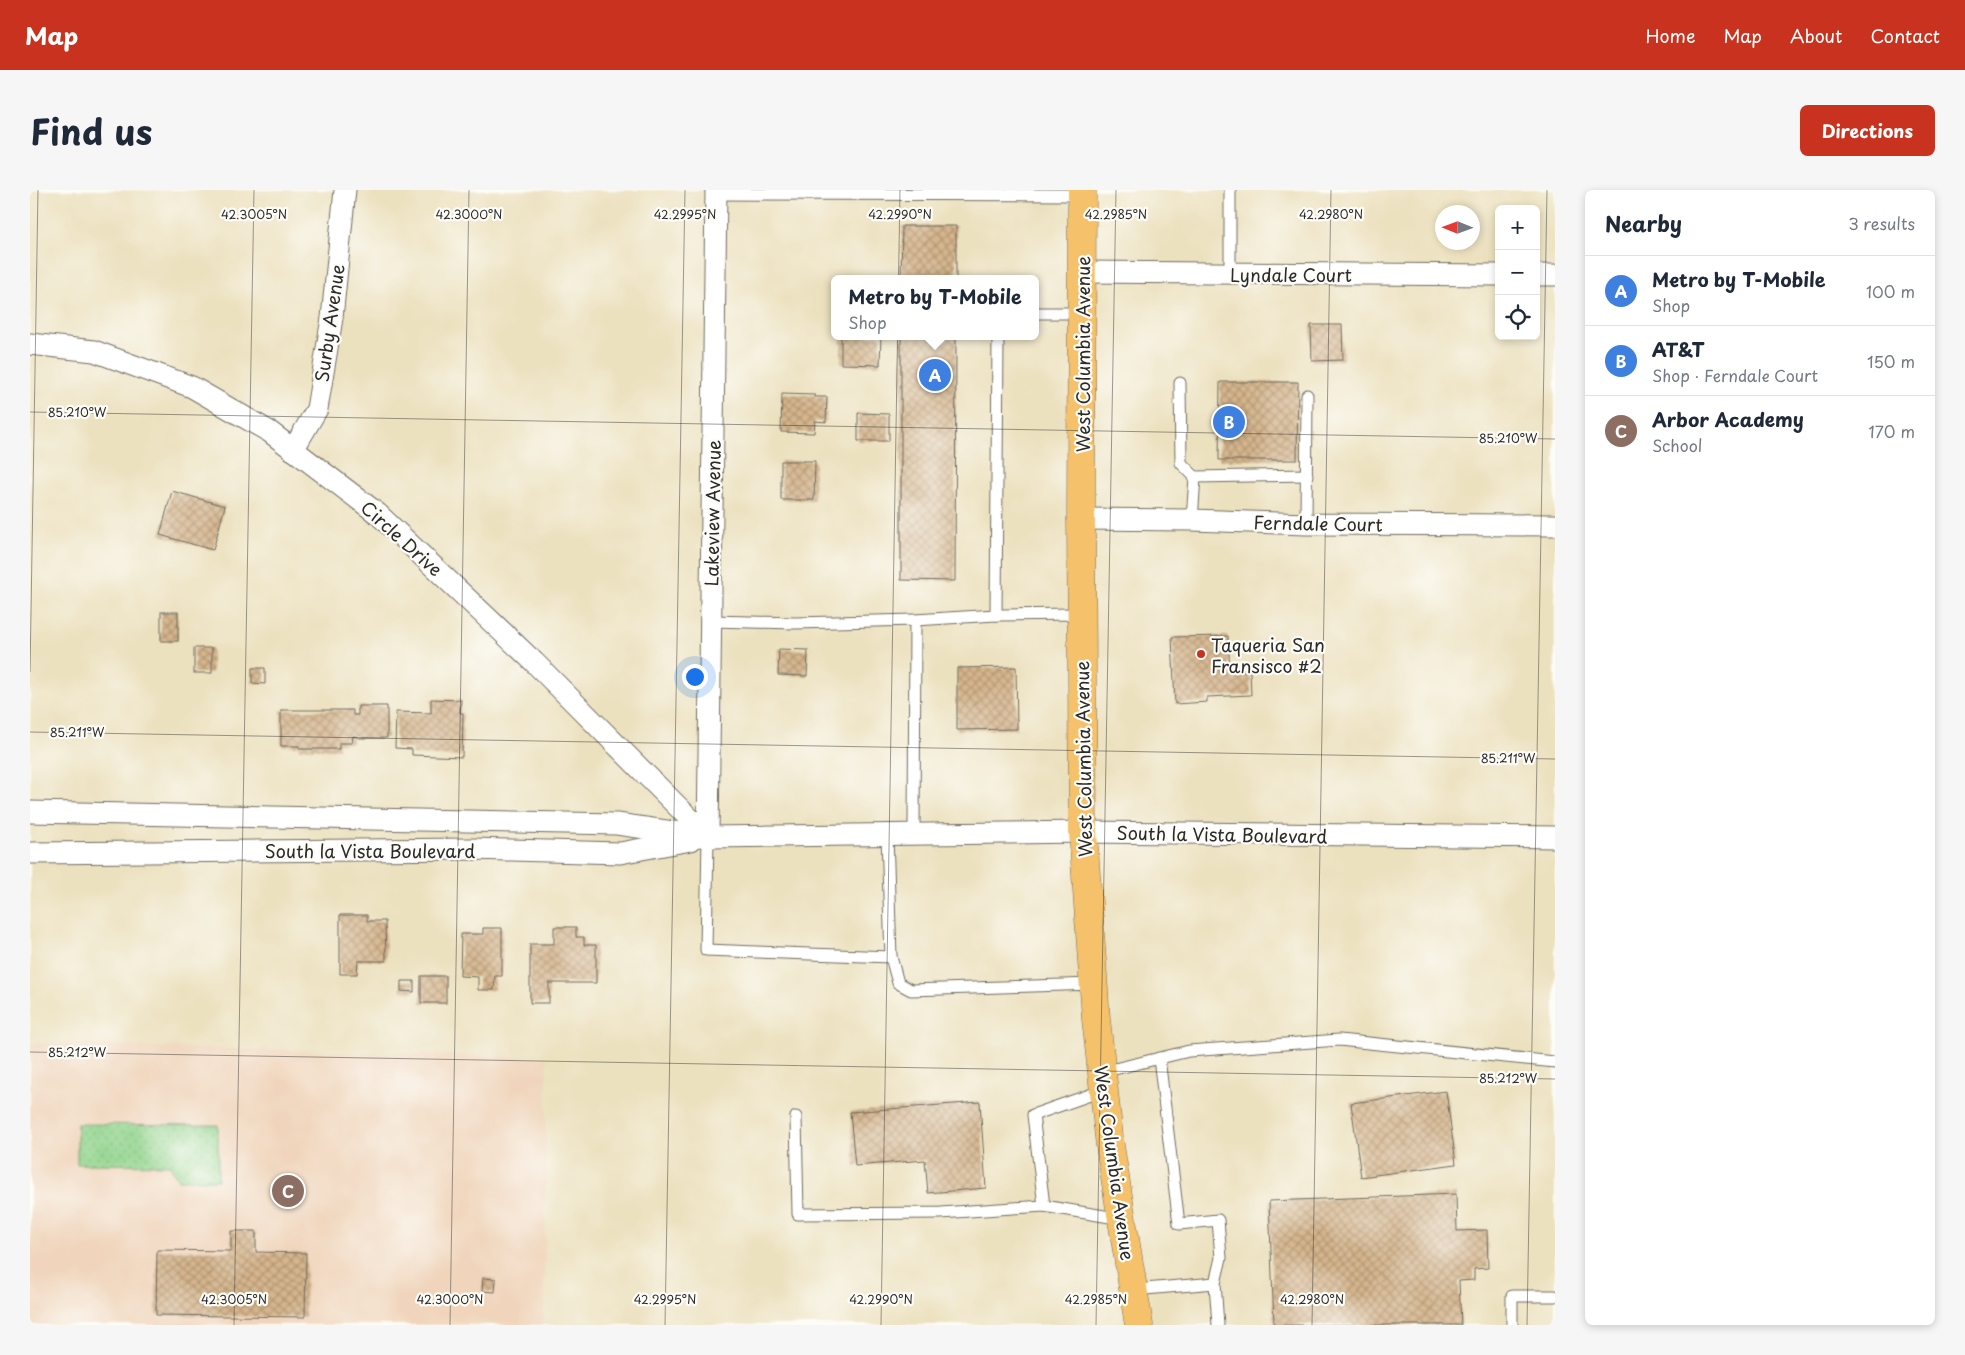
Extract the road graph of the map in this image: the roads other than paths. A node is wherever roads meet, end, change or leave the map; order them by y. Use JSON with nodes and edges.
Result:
{"nodes":[{"id":1,"x":345,"y":190,"type":"edge"},
{"id":2,"x":1230,"y":190,"type":"edge"},
{"id":3,"x":716,"y":192,"type":"edge"},
{"id":4,"x":1030,"y":193,"type":"edge"},
{"id":5,"x":1082,"y":193,"type":"edge"},
{"id":6,"x":1083,"y":272,"type":"junction"},
{"id":7,"x":1230,"y":273,"type":"junction"},
{"id":8,"x":1495,"y":275,"type":"edge"},
{"id":9,"x":1540,"y":275,"type":"edge"},
{"id":10,"x":1555,"y":275,"type":"edge"},
{"id":11,"x":1039,"y":313,"type":"edge"},
{"id":12,"x":1082,"y":313,"type":"junction"},
{"id":13,"x":998,"y":340,"type":"edge"},
{"id":14,"x":30,"y":344,"type":"edge"},
{"id":15,"x":1180,"y":383,"type":"dead end"},
{"id":16,"x":1307,"y":395,"type":"dead end"},
{"id":17,"x":293,"y":450,"type":"junction"},
{"id":18,"x":1307,"y":475,"type":"junction"},
{"id":19,"x":1194,"y":477,"type":"junction"},
{"id":20,"x":1081,"y":519,"type":"junction"},
{"id":21,"x":1192,"y":520,"type":"junction"},
{"id":22,"x":1306,"y":524,"type":"junction"},
{"id":23,"x":1555,"y":525,"type":"edge"},
{"id":24,"x":1081,"y":614,"type":"junction"},
{"id":25,"x":996,"y":615,"type":"junction"},
{"id":26,"x":915,"y":620,"type":"junction"},
{"id":27,"x":711,"y":621,"type":"junction"},
{"id":28,"x":30,"y":812,"type":"edge"},
{"id":29,"x":1083,"y":832,"type":"junction"},
{"id":30,"x":887,"y":835,"type":"junction"},
{"id":31,"x":914,"y":835,"type":"junction"},
{"id":32,"x":708,"y":837,"type":"junction"},
{"id":33,"x":1555,"y":837,"type":"edge"},
{"id":34,"x":30,"y":853,"type":"edge"},
{"id":35,"x":891,"y":957,"type":"junction"},
{"id":36,"x":1094,"y":984,"type":"junction"},
{"id":37,"x":1158,"y":1058,"type":"junction"},
{"id":38,"x":1555,"y":1062,"type":"edge"},
{"id":39,"x":1103,"y":1081,"type":"junction"},
{"id":40,"x":796,"y":1117,"type":"dead end"},
{"id":41,"x":1044,"y":1206,"type":"junction"},
{"id":42,"x":1122,"y":1219,"type":"junction"},
{"id":43,"x":1214,"y":1283,"type":"junction"},
{"id":44,"x":1133,"y":1290,"type":"junction"},
{"id":45,"x":1555,"y":1296,"type":"edge"},
{"id":46,"x":1139,"y":1325,"type":"edge"},
{"id":47,"x":1218,"y":1325,"type":"edge"},
{"id":48,"x":1512,"y":1325,"type":"edge"}],
"edges":[{"from":1,"to":17,"type":"street","name":"Surby Avenue"},
{"from":2,"to":7,"type":"lane"},
{"from":3,"to":4,"type":"lane"},
{"from":3,"to":27,"type":"street","name":"Lakeview Avenue"},
{"from":4,"to":5,"type":"lane"},
{"from":5,"to":6,"type":"main road","name":"West Columbia Avenue"},
{"from":6,"to":7,"type":"street","name":"Lyndale Court"},
{"from":6,"to":12,"type":"main road","name":"West Columbia Avenue"},
{"from":7,"to":8,"type":"street","name":"Lyndale Court"},
{"from":9,"to":10,"type":"street"},
{"from":11,"to":12,"type":"lane"},
{"from":12,"to":20,"type":"main road","name":"West Columbia Avenue"},
{"from":13,"to":25,"type":"lane"},
{"from":14,"to":17,"type":"street","name":"Circle Drive"},
{"from":15,"to":19,"type":"lane"},
{"from":16,"to":18,"type":"lane"},
{"from":17,"to":32,"type":"street","name":"Circle Drive"},
{"from":18,"to":19,"type":"lane"},
{"from":18,"to":22,"type":"lane"},
{"from":19,"to":21,"type":"lane"},
{"from":20,"to":21,"type":"street","name":"Ferndale Court"},
{"from":20,"to":24,"type":"main road","name":"West Columbia Avenue"},
{"from":21,"to":22,"type":"street","name":"Ferndale Court"},
{"from":22,"to":23,"type":"street","name":"Ferndale Court"},
{"from":24,"to":25,"type":"lane"},
{"from":24,"to":29,"type":"main road","name":"West Columbia Avenue"},
{"from":25,"to":26,"type":"lane"},
{"from":26,"to":27,"type":"lane"},
{"from":26,"to":31,"type":"lane"},
{"from":27,"to":32,"type":"street","name":"Lakeview Avenue"},
{"from":28,"to":32,"type":"street","name":"South la Vista Boulevard"},
{"from":29,"to":31,"type":"street","name":"South la Vista Boulevard"},
{"from":29,"to":33,"type":"street","name":"South la Vista Boulevard"},
{"from":29,"to":36,"type":"main road","name":"West Columbia Avenue"},
{"from":30,"to":31,"type":"street","name":"South la Vista Boulevard"},
{"from":30,"to":32,"type":"street","name":"South la Vista Boulevard"},
{"from":30,"to":35,"type":"lane"},
{"from":32,"to":34,"type":"street","name":"South la Vista Boulevard"},
{"from":32,"to":35,"type":"lane"},
{"from":35,"to":36,"type":"lane"},
{"from":36,"to":39,"type":"main road","name":"West Columbia Avenue"},
{"from":37,"to":38,"type":"lane"},
{"from":37,"to":39,"type":"lane"},
{"from":37,"to":43,"type":"lane"},
{"from":39,"to":41,"type":"lane"},
{"from":39,"to":42,"type":"main road","name":"West Columbia Avenue"},
{"from":40,"to":41,"type":"lane"},
{"from":41,"to":42,"type":"lane"},
{"from":42,"to":44,"type":"main road","name":"West Columbia Avenue"},
{"from":43,"to":44,"type":"lane"},
{"from":43,"to":47,"type":"lane"},
{"from":44,"to":46,"type":"main road","name":"West Columbia Avenue"},
{"from":45,"to":48,"type":"lane"}]}
